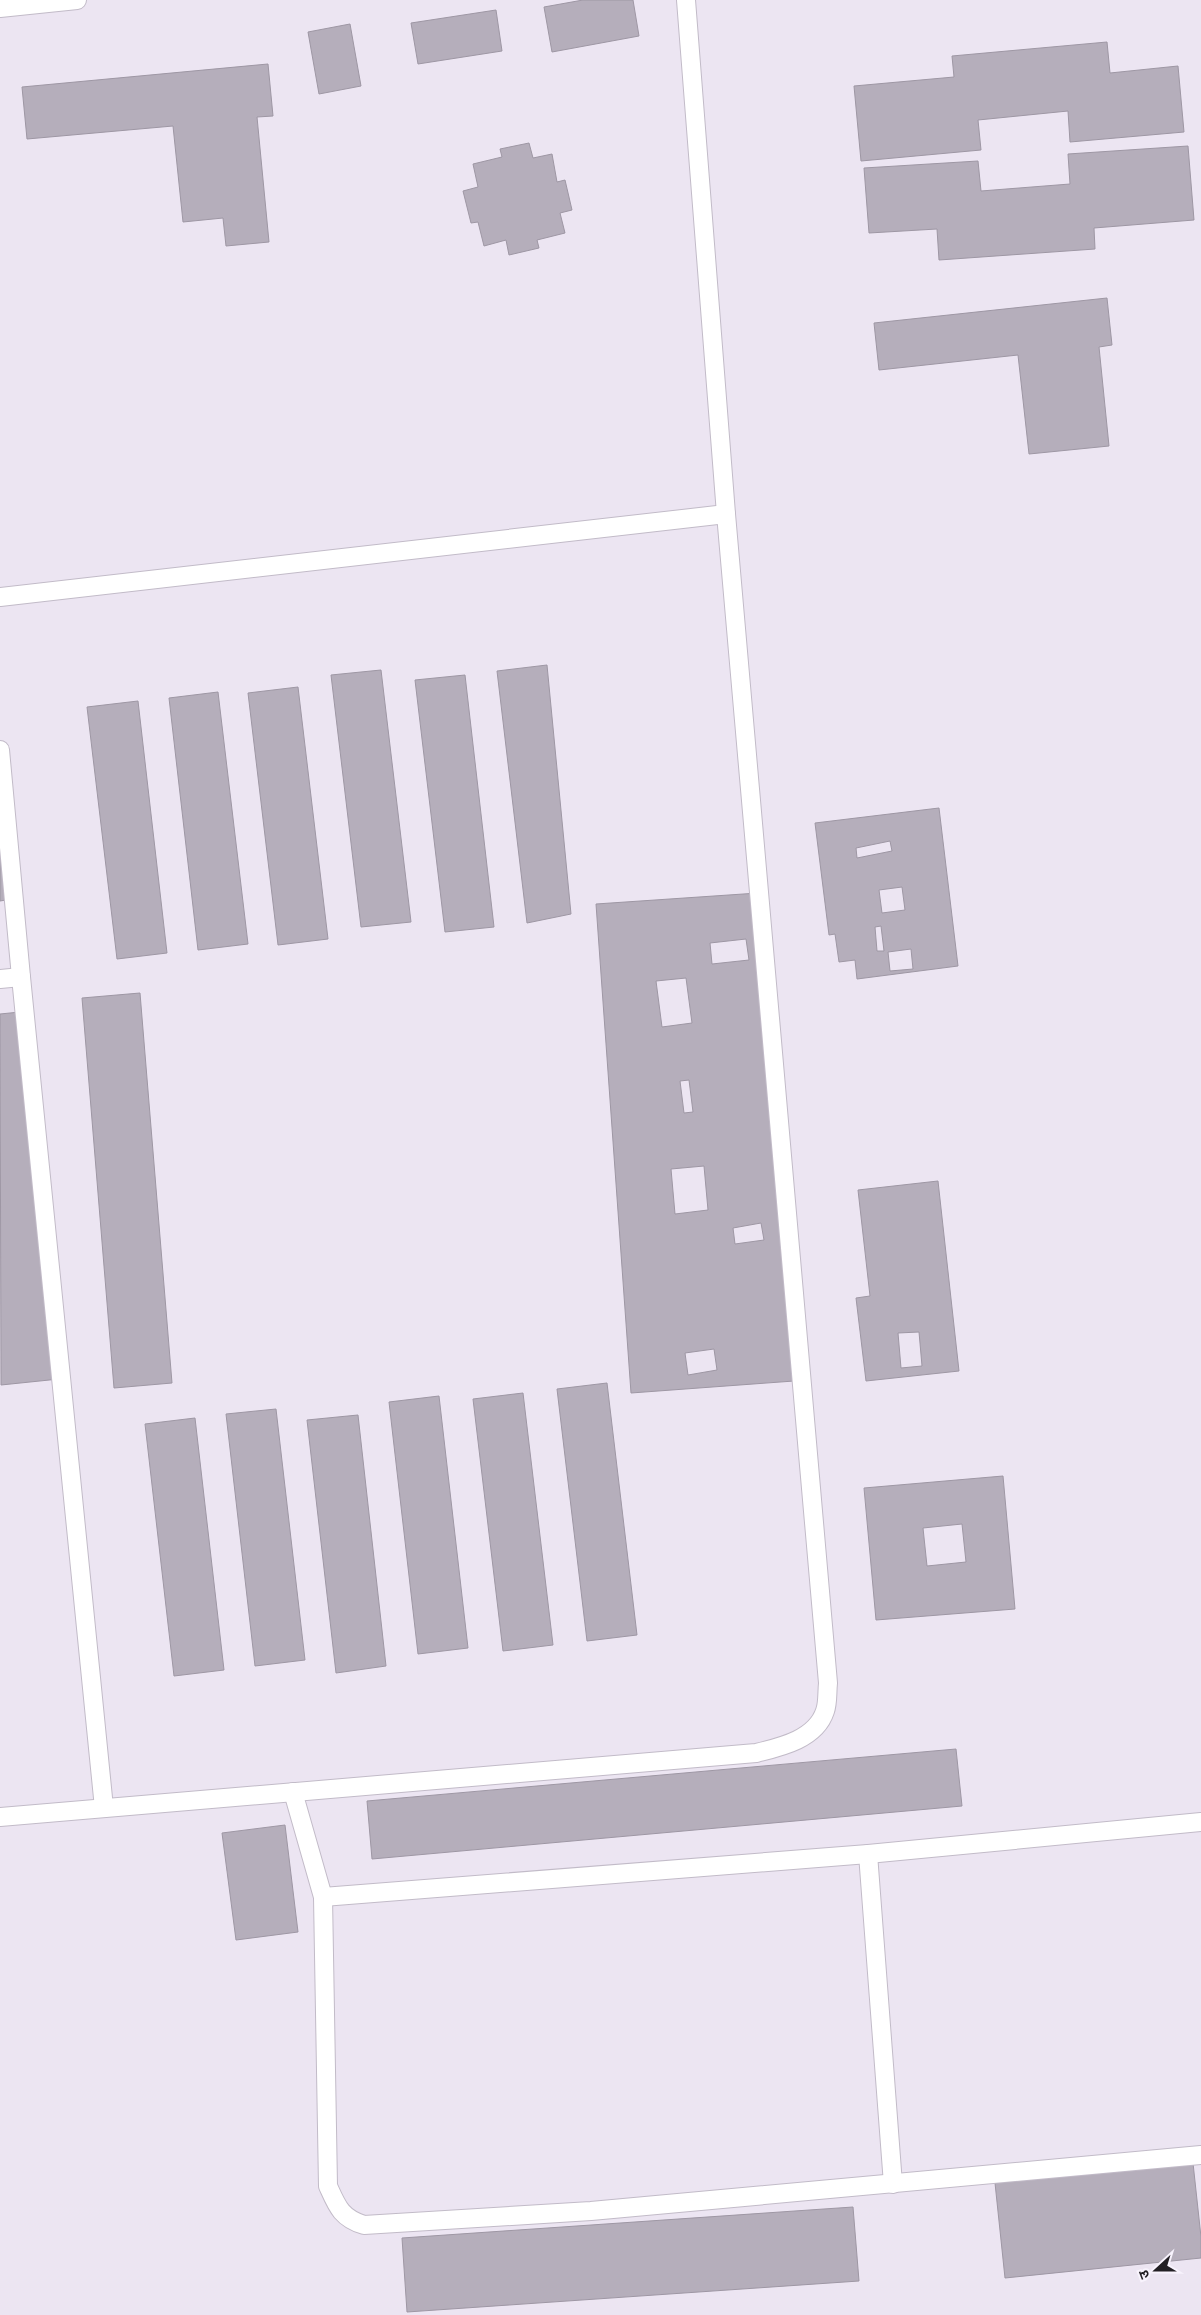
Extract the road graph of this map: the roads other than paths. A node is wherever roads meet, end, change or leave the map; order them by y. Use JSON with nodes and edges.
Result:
{"nodes":[{"id":1,"x":77,"y":0,"type":"edge"},
{"id":2,"x":686,"y":0,"type":"edge"},
{"id":3,"x":0,"y":8,"type":"edge"},
{"id":4,"x":726,"y":514,"type":"junction"},
{"id":5,"x":0,"y":597,"type":"edge"},
{"id":6,"x":0,"y":750,"type":"edge"},
{"id":7,"x":21,"y":977,"type":"junction"},
{"id":8,"x":0,"y":979,"type":"edge"},
{"id":9,"x":293,"y":1792,"type":"junction"},
{"id":10,"x":104,"y":1808,"type":"junction"},
{"id":11,"x":0,"y":1817,"type":"edge"},
{"id":12,"x":1201,"y":1822,"type":"edge"},
{"id":13,"x":868,"y":1854,"type":"junction"},
{"id":14,"x":323,"y":1897,"type":"junction"},
{"id":15,"x":1201,"y":2155,"type":"edge"},
{"id":16,"x":893,"y":2184,"type":"junction"}],
"edges":[{"from":1,"to":3,"type":"lane"},
{"from":2,"to":4,"type":"lane"},
{"from":4,"to":5,"type":"lane"},
{"from":4,"to":9,"type":"lane"},
{"from":6,"to":7,"type":"lane"},
{"from":7,"to":8,"type":"lane"},
{"from":7,"to":10,"type":"lane"},
{"from":9,"to":10,"type":"lane"},
{"from":9,"to":14,"type":"lane"},
{"from":10,"to":11,"type":"lane"},
{"from":12,"to":13,"type":"lane"},
{"from":13,"to":14,"type":"lane"},
{"from":13,"to":16,"type":"lane"},
{"from":14,"to":16,"type":"lane"},
{"from":15,"to":16,"type":"lane"}]}
